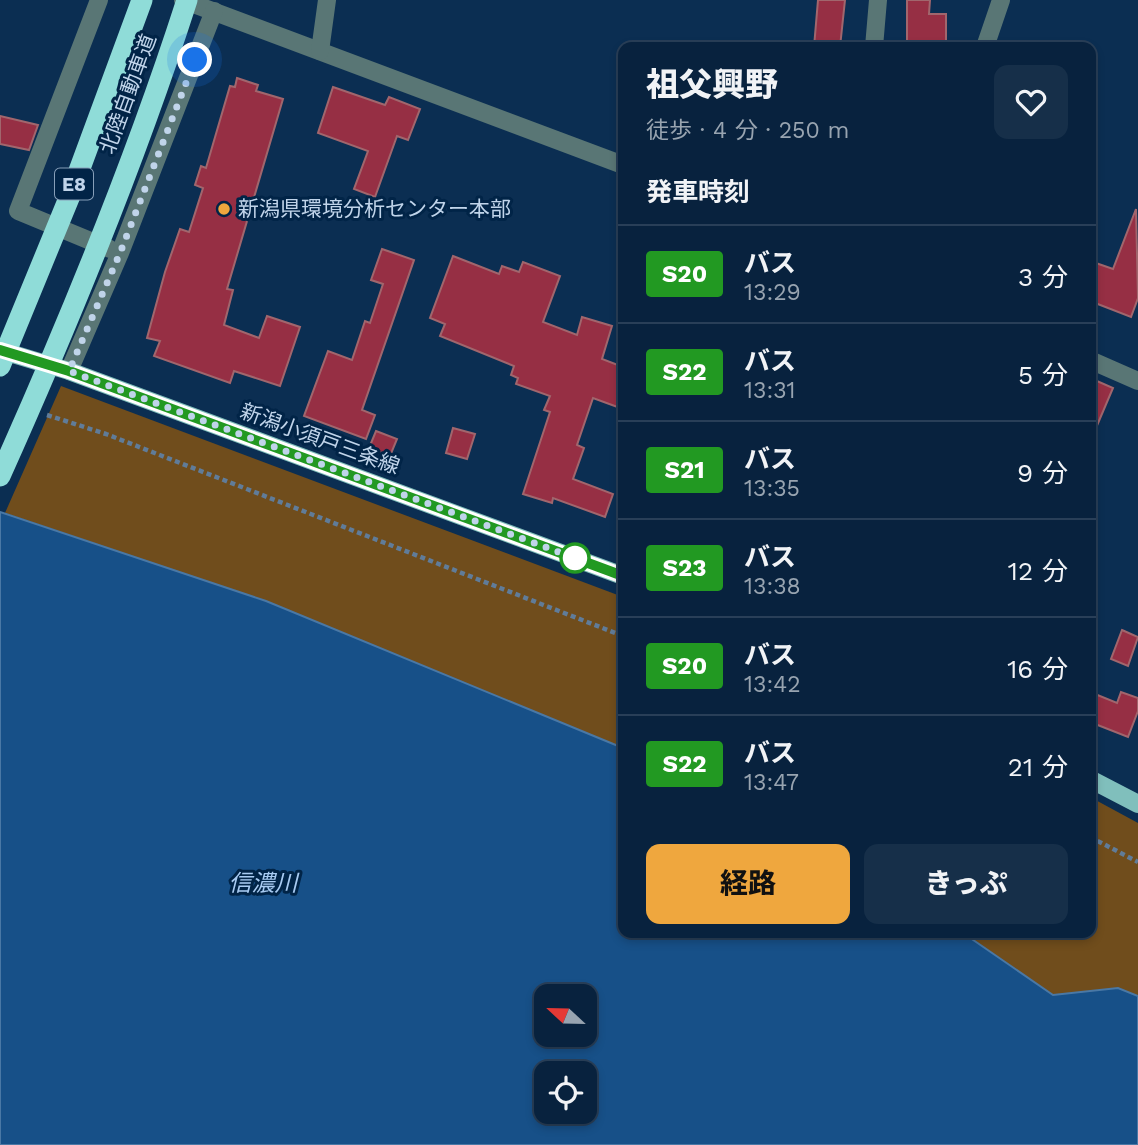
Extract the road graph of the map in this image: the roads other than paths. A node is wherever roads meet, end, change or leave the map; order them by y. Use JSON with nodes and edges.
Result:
{"nodes":[{"id":1,"x":99,"y":0,"type":"edge"},
{"id":2,"x":142,"y":0,"type":"edge"},
{"id":3,"x":185,"y":0,"type":"edge"},
{"id":4,"x":327,"y":0,"type":"edge"},
{"id":5,"x":878,"y":0,"type":"edge"},
{"id":6,"x":1001,"y":0,"type":"edge"},
{"id":7,"x":214,"y":11,"type":"junction"},
{"id":8,"x":874,"y":42,"type":"edge"},
{"id":9,"x":987,"y":42,"type":"edge"},
{"id":10,"x":320,"y":51,"type":"junction"},
{"id":11,"x":618,"y":163,"type":"edge"},
{"id":12,"x":120,"y":253,"type":"junction"},
{"id":13,"x":0,"y":350,"type":"edge"},
{"id":14,"x":1096,"y":363,"type":"edge"},
{"id":15,"x":0,"y":366,"type":"edge"},
{"id":16,"x":69,"y":371,"type":"junction"},
{"id":17,"x":1138,"y":381,"type":"edge"},
{"id":18,"x":0,"y":475,"type":"edge"},
{"id":19,"x":618,"y":574,"type":"edge"},
{"id":20,"x":1096,"y":782,"type":"edge"},
{"id":21,"x":1138,"y":804,"type":"edge"}],
"edges":[{"from":1,"to":12,"type":"street"},
{"from":2,"to":15,"type":"highway","name":"北陸自動車道","number":"E8","bridge":true},
{"from":3,"to":7,"type":"street"},
{"from":3,"to":18,"type":"highway","name":"北陸自動車道","number":"E8","bridge":true},
{"from":4,"to":10,"type":"street"},
{"from":5,"to":8,"type":"street"},
{"from":6,"to":9,"type":"street"},
{"from":7,"to":10,"type":"street"},
{"from":7,"to":12,"type":"street"},
{"from":10,"to":11,"type":"street"},
{"from":12,"to":16,"type":"street"},
{"from":13,"to":16,"type":"main road","name":"新潟小須戸三条線"},
{"from":14,"to":17,"type":"street"},
{"from":16,"to":19,"type":"main road","name":"新潟小須戸三条線"},
{"from":20,"to":21,"type":"main road"}]}
